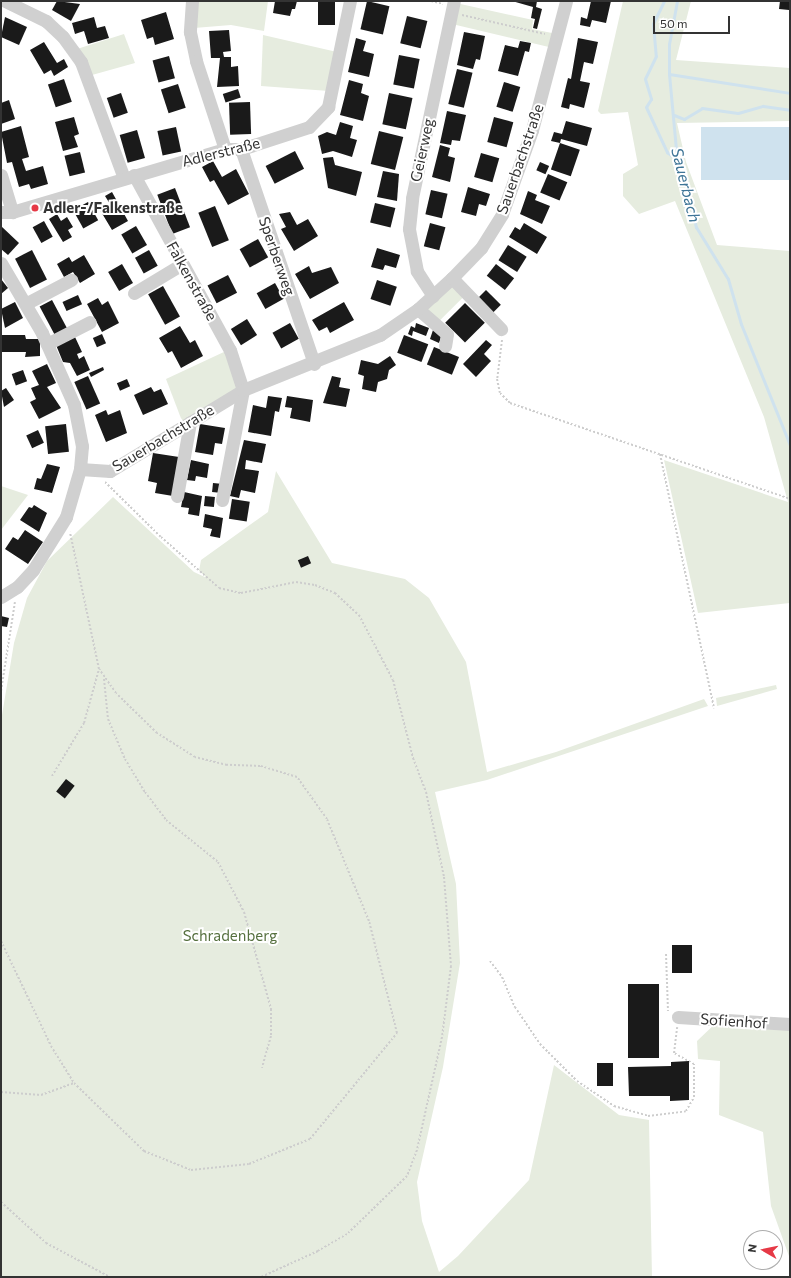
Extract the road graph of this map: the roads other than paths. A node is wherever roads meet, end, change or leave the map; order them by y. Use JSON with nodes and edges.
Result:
{"nodes":[{"id":1,"x":4,"y":1,"type":"edge"},
{"id":2,"x":192,"y":1,"type":"edge"},
{"id":3,"x":350,"y":1,"type":"edge"},
{"id":4,"x":566,"y":1,"type":"edge"},
{"id":5,"x":454,"y":4,"type":"edge"},
{"id":6,"x":225,"y":149,"type":"junction"},
{"id":7,"x":241,"y":149,"type":"junction"},
{"id":8,"x":1,"y":175,"type":"edge"},
{"id":9,"x":129,"y":176,"type":"junction"},
{"id":10,"x":7,"y":212,"type":"edge"},
{"id":11,"x":1,"y":263,"type":"edge"},
{"id":12,"x":182,"y":264,"type":"junction"},
{"id":13,"x":452,"y":278,"type":"junction"},
{"id":14,"x":71,"y":280,"type":"dead end"},
{"id":15,"x":134,"y":293,"type":"dead end"},
{"id":16,"x":433,"y":296,"type":"junction"},
{"id":17,"x":27,"y":304,"type":"junction"},
{"id":18,"x":418,"y":309,"type":"junction"},
{"id":19,"x":90,"y":322,"type":"dead end"},
{"id":20,"x":501,"y":329,"type":"road end"},
{"id":21,"x":47,"y":344,"type":"junction"},
{"id":22,"x":445,"y":346,"type":"dead end"},
{"id":23,"x":314,"y":364,"type":"junction"},
{"id":24,"x":242,"y":390,"type":"junction"},
{"id":25,"x":190,"y":422,"type":"junction"},
{"id":26,"x":80,"y":469,"type":"junction"},
{"id":27,"x":177,"y":496,"type":"dead end"},
{"id":28,"x":222,"y":500,"type":"dead end"},
{"id":29,"x":1,"y":597,"type":"edge"},
{"id":30,"x":678,"y":1017,"type":"road end"},
{"id":31,"x":789,"y":1024,"type":"edge"}],
"edges":[{"from":1,"to":9,"type":"street","name":"Falkenstraße"},
{"from":2,"to":6,"type":"street"},
{"from":3,"to":7,"type":"street","name":"Adlerstraße"},
{"from":4,"to":13,"type":"street","name":"Sauerbachstraße"},
{"from":5,"to":16,"type":"street","name":"Geierweg"},
{"from":6,"to":7,"type":"street","name":"Adlerstraße"},
{"from":6,"to":9,"type":"street","name":"Adlerstraße"},
{"from":7,"to":23,"type":"street","name":"Sperberweg"},
{"from":8,"to":10,"type":"street"},
{"from":9,"to":10,"type":"street","name":"Adlerstraße"},
{"from":9,"to":12,"type":"street","name":"Falkenstraße"},
{"from":11,"to":17,"type":"street"},
{"from":12,"to":15,"type":"street"},
{"from":12,"to":24,"type":"street","name":"Falkenstraße"},
{"from":13,"to":16,"type":"street","name":"Sauerbachstraße"},
{"from":13,"to":20,"type":"street"},
{"from":14,"to":17,"type":"street"},
{"from":16,"to":18,"type":"street","name":"Sauerbachstraße"},
{"from":17,"to":21,"type":"street"},
{"from":18,"to":22,"type":"street"},
{"from":18,"to":23,"type":"street","name":"Sauerbachstraße"},
{"from":19,"to":21,"type":"street"},
{"from":21,"to":26,"type":"street"},
{"from":23,"to":24,"type":"street","name":"Sauerbachstraße"},
{"from":24,"to":25,"type":"street","name":"Sauerbachstraße"},
{"from":24,"to":28,"type":"street","name":"Sauerbachstraße"},
{"from":25,"to":26,"type":"street","name":"Sauerbachstraße"},
{"from":25,"to":27,"type":"street"},
{"from":26,"to":29,"type":"street"},
{"from":30,"to":31,"type":"street","name":"Sofienhof"}]}
